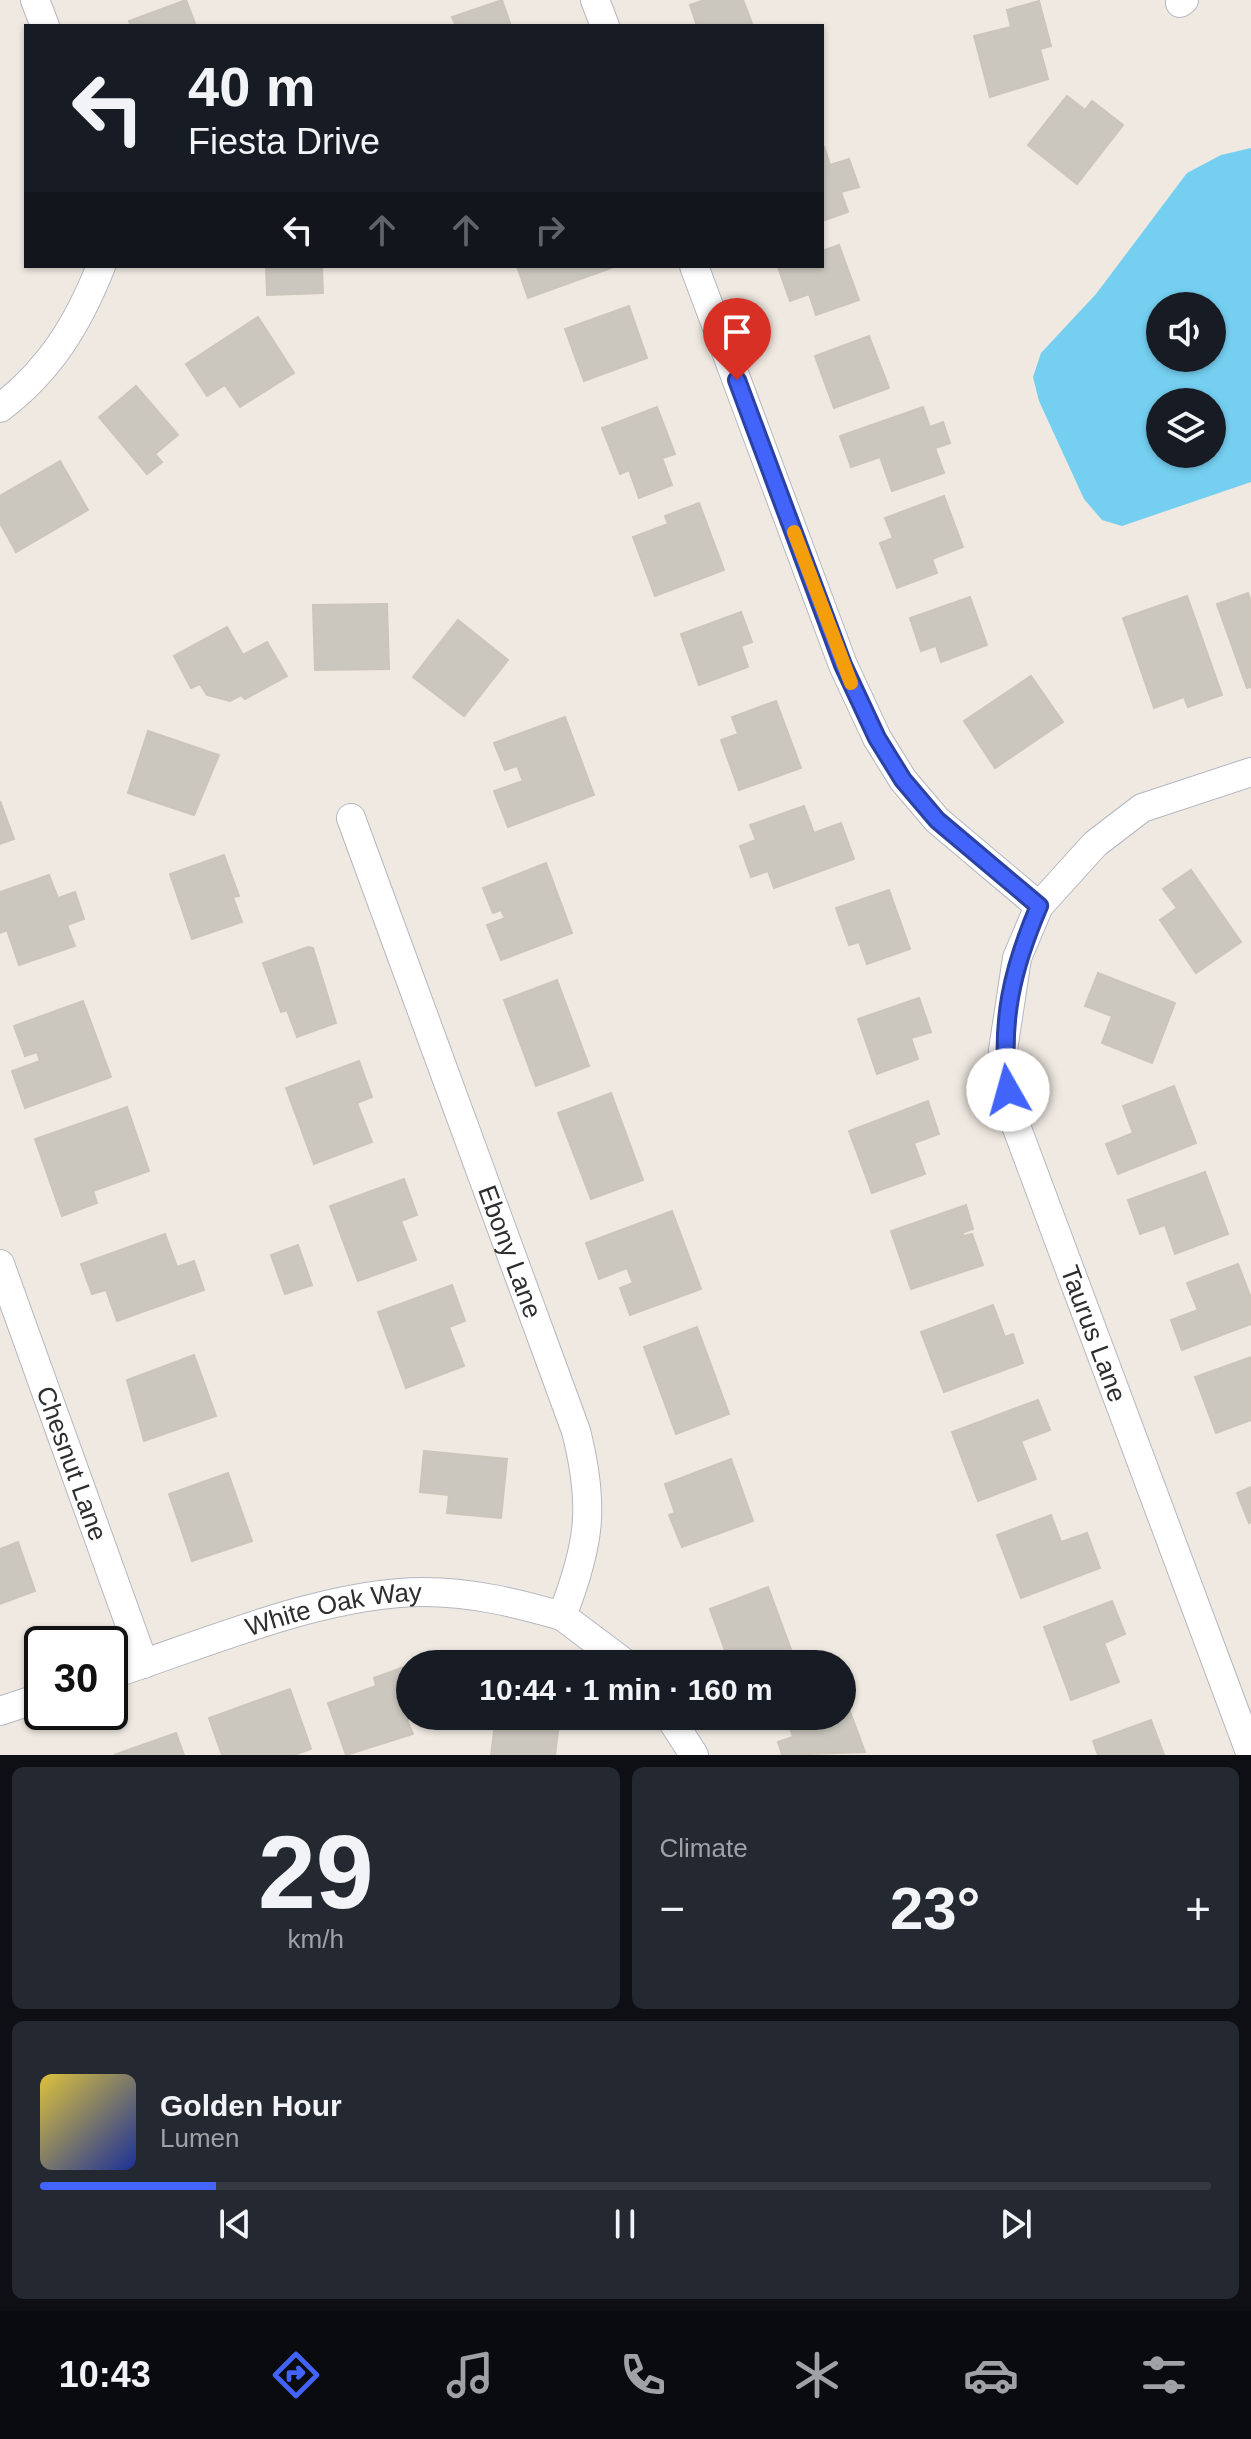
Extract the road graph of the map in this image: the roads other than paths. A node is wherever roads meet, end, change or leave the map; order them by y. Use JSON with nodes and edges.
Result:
{"nodes":[{"id":1,"x":35,"y":0,"type":"edge"},
{"id":2,"x":595,"y":0,"type":"edge"},
{"id":3,"x":44,"y":24,"type":"edge"},
{"id":4,"x":604,"y":24,"type":"edge"},
{"id":5,"x":100,"y":268,"type":"edge"},
{"id":6,"x":695,"y":268,"type":"edge"},
{"id":7,"x":0,"y":408,"type":"edge"},
{"id":8,"x":1251,"y":772,"type":"edge"},
{"id":9,"x":351,"y":818,"type":"dead end"},
{"id":10,"x":1039,"y":906,"type":"junction"},
{"id":11,"x":0,"y":1264,"type":"edge"},
{"id":12,"x":562,"y":1616,"type":"junction"},
{"id":13,"x":607,"y":1650,"type":"edge"},
{"id":14,"x":144,"y":1664,"type":"junction"},
{"id":15,"x":128,"y":1669,"type":"edge"},
{"id":16,"x":24,"y":1703,"type":"edge"},
{"id":17,"x":0,"y":1711,"type":"edge"},
{"id":18,"x":678,"y":1730,"type":"edge"},
{"id":19,"x":694,"y":1755,"type":"edge"},
{"id":20,"x":1251,"y":1755,"type":"edge"}],
"edges":[{"from":1,"to":3,"type":"street"},
{"from":2,"to":4,"type":"street"},
{"from":5,"to":7,"type":"street"},
{"from":6,"to":10,"type":"street"},
{"from":8,"to":10,"type":"street","name":"Taurus Lane"},
{"from":9,"to":12,"type":"street","name":"Ebony Lane"},
{"from":10,"to":20,"type":"street","name":"Taurus Lane"},
{"from":11,"to":14,"type":"street","name":"Chesnut Lane"},
{"from":12,"to":13,"type":"street"},
{"from":12,"to":14,"type":"street","name":"White Oak Way"},
{"from":14,"to":15,"type":"street","name":"White Oak Way"},
{"from":16,"to":17,"type":"street"},
{"from":18,"to":19,"type":"street"}]}
